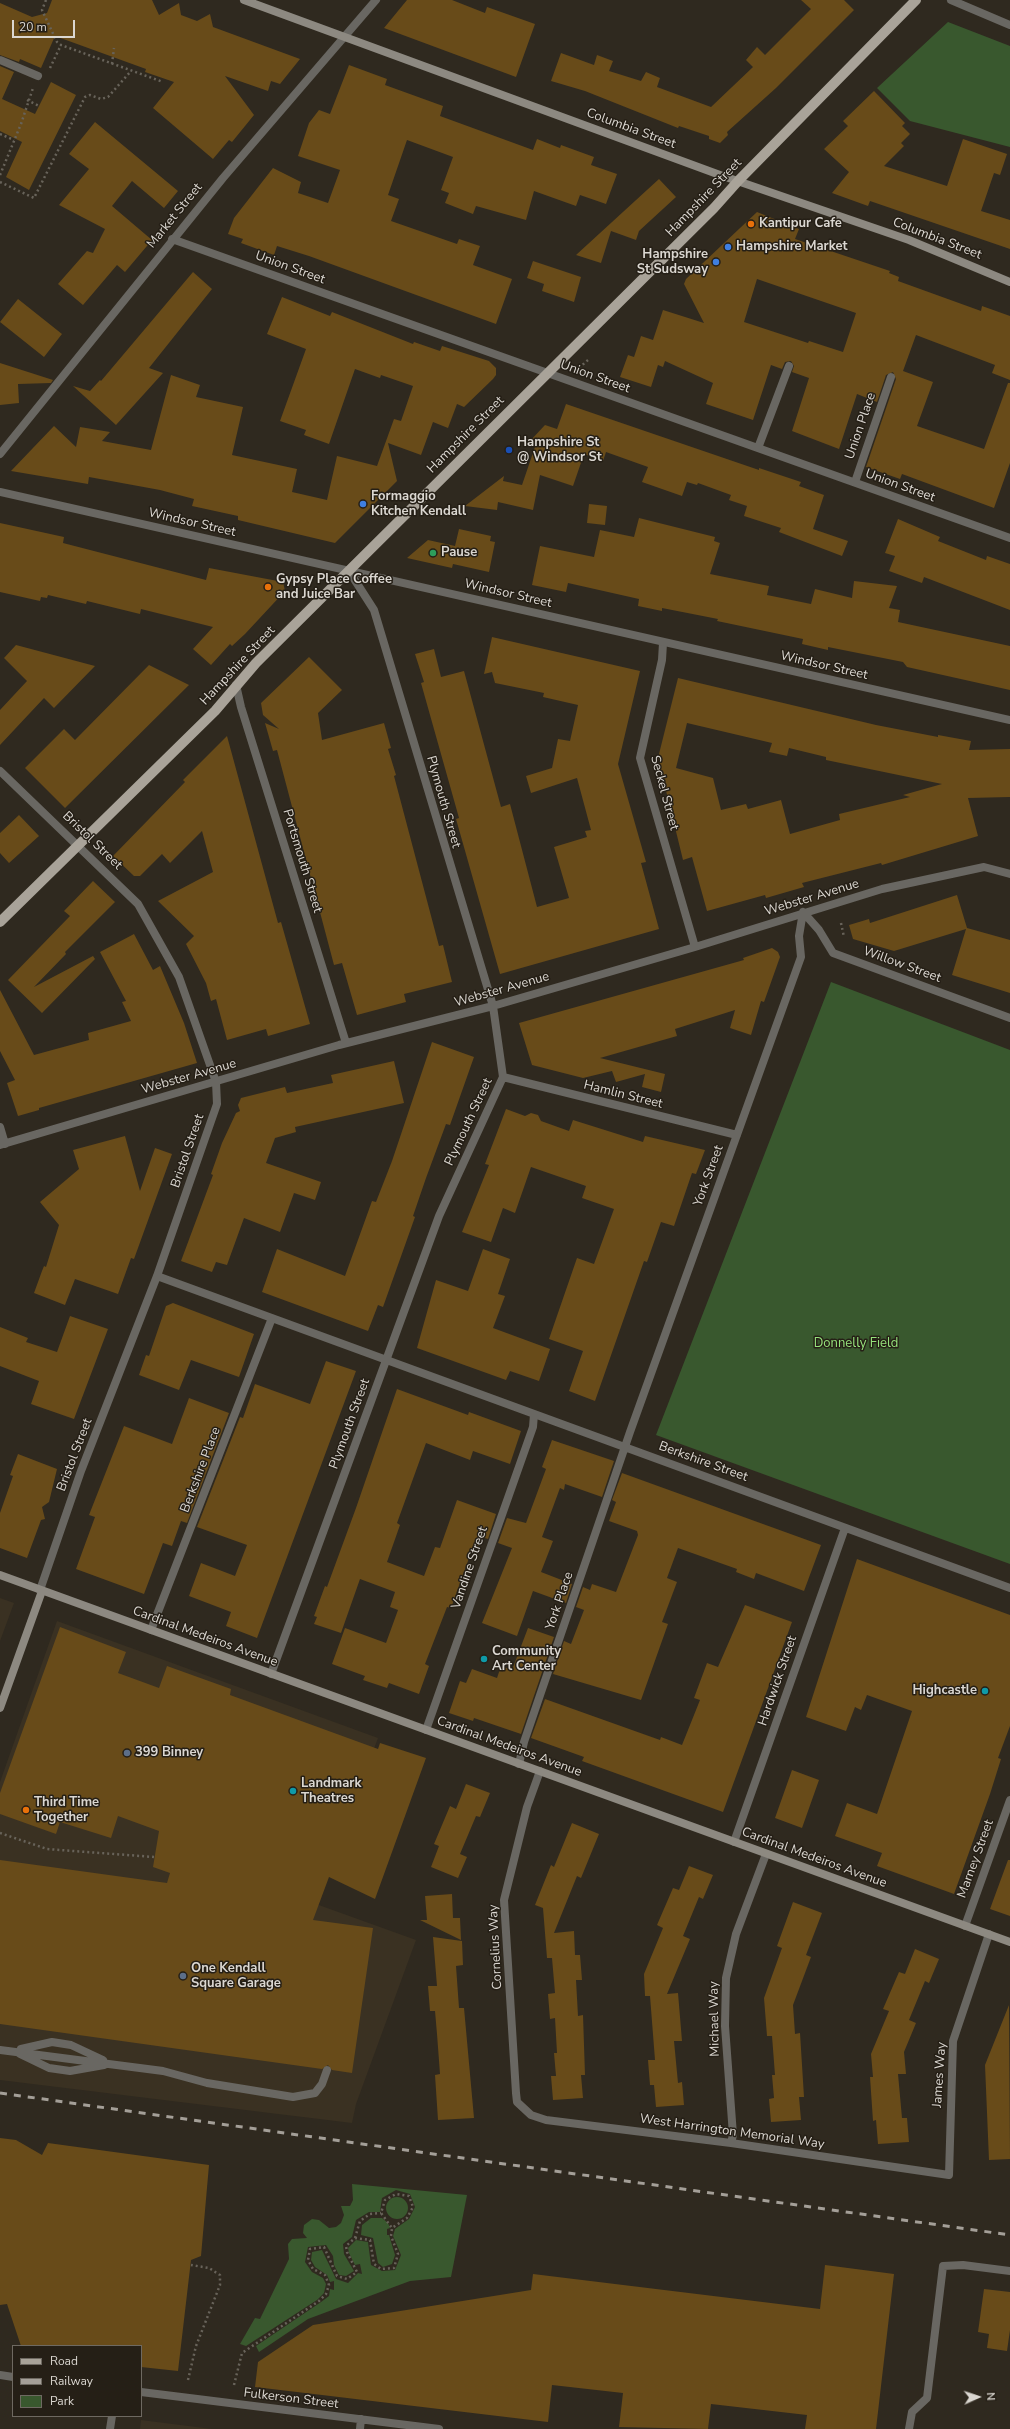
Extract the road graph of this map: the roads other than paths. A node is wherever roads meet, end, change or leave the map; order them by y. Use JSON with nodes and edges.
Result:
{"nodes":[{"id":1,"x":244,"y":0,"type":"edge"},
{"id":2,"x":376,"y":0,"type":"edge"},
{"id":3,"x":916,"y":0,"type":"edge"},
{"id":4,"x":951,"y":0,"type":"edge"},
{"id":5,"x":1010,"y":25,"type":"edge"},
{"id":6,"x":344,"y":37,"type":"junction"},
{"id":7,"x":0,"y":60,"type":"edge"},
{"id":8,"x":38,"y":76,"type":"road end"},
{"id":9,"x":739,"y":180,"type":"junction"},
{"id":10,"x":172,"y":239,"type":"junction"},
{"id":11,"x":1010,"y":282,"type":"edge"},
{"id":12,"x":789,"y":366,"type":"dead end"},
{"id":13,"x":547,"y":373,"type":"junction"},
{"id":14,"x":891,"y":377,"type":"dead end"},
{"id":15,"x":758,"y":448,"type":"junction"},
{"id":16,"x":0,"y":454,"type":"edge"},
{"id":17,"x":855,"y":482,"type":"junction"},
{"id":18,"x":0,"y":492,"type":"edge"},
{"id":19,"x":1010,"y":538,"type":"edge"},
{"id":20,"x":349,"y":571,"type":"junction"},
{"id":21,"x":664,"y":643,"type":"junction"},
{"id":22,"x":236,"y":685,"type":"junction"},
{"id":23,"x":1010,"y":720,"type":"edge"},
{"id":24,"x":0,"y":771,"type":"edge"},
{"id":25,"x":78,"y":844,"type":"junction"},
{"id":26,"x":1010,"y":874,"type":"edge"},
{"id":27,"x":803,"y":912,"type":"junction"},
{"id":28,"x":0,"y":922,"type":"edge"},
{"id":29,"x":695,"y":947,"type":"junction"},
{"id":30,"x":493,"y":1006,"type":"junction"},
{"id":31,"x":1010,"y":1018,"type":"edge"},
{"id":32,"x":346,"y":1043,"type":"junction"},
{"id":33,"x":503,"y":1077,"type":"junction"},
{"id":34,"x":216,"y":1082,"type":"junction"},
{"id":35,"x":0,"y":1127,"type":"edge"},
{"id":36,"x":737,"y":1135,"type":"junction"},
{"id":37,"x":3,"y":1144,"type":"edge"},
{"id":38,"x":157,"y":1276,"type":"junction"},
{"id":39,"x":272,"y":1318,"type":"junction"},
{"id":40,"x":387,"y":1360,"type":"junction"},
{"id":41,"x":534,"y":1414,"type":"junction"},
{"id":42,"x":625,"y":1446,"type":"junction"},
{"id":43,"x":845,"y":1528,"type":"junction"},
{"id":44,"x":0,"y":1576,"type":"edge"},
{"id":45,"x":1010,"y":1588,"type":"edge"},
{"id":46,"x":41,"y":1590,"type":"junction"},
{"id":47,"x":151,"y":1630,"type":"junction"},
{"id":48,"x":271,"y":1674,"type":"junction"},
{"id":49,"x":0,"y":1708,"type":"edge"},
{"id":50,"x":426,"y":1730,"type":"junction"},
{"id":51,"x":519,"y":1764,"type":"junction"},
{"id":52,"x":540,"y":1771,"type":"junction"},
{"id":53,"x":1010,"y":1800,"type":"edge"},
{"id":54,"x":734,"y":1842,"type":"junction"},
{"id":55,"x":766,"y":1854,"type":"junction"},
{"id":56,"x":965,"y":1926,"type":"junction"},
{"id":57,"x":989,"y":1934,"type":"junction"},
{"id":58,"x":1010,"y":1942,"type":"edge"},
{"id":59,"x":0,"y":2050,"type":"edge"},
{"id":60,"x":14,"y":2051,"type":"junction"},
{"id":61,"x":111,"y":2064,"type":"junction"},
{"id":62,"x":326,"y":2070,"type":"dead end"},
{"id":63,"x":518,"y":2102,"type":"joint"},
{"id":64,"x":731,"y":2143,"type":"junction"},
{"id":65,"x":949,"y":2175,"type":"joint"},
{"id":66,"x":1010,"y":2271,"type":"edge"},
{"id":67,"x":0,"y":2375,"type":"edge"},
{"id":68,"x":12,"y":2377,"type":"edge"},
{"id":69,"x":142,"y":2392,"type":"edge"},
{"id":70,"x":112,"y":2417,"type":"edge"},
{"id":71,"x":362,"y":2420,"type":"junction"},
{"id":72,"x":110,"y":2429,"type":"edge"},
{"id":73,"x":360,"y":2429,"type":"edge"},
{"id":74,"x":439,"y":2429,"type":"edge"},
{"id":75,"x":909,"y":2429,"type":"edge"}],
"edges":[{"from":1,"to":6,"type":"main road","name":"Columbia Street"},
{"from":2,"to":6,"type":"street","name":"Market Street"},
{"from":3,"to":9,"type":"main road","name":"Hampshire Street"},
{"from":4,"to":5,"type":"street"},
{"from":6,"to":9,"type":"main road","name":"Columbia Street"},
{"from":6,"to":10,"type":"street","name":"Market Street"},
{"from":7,"to":8,"type":"street"},
{"from":9,"to":11,"type":"main road","name":"Columbia Street"},
{"from":9,"to":13,"type":"main road","name":"Hampshire Street"},
{"from":10,"to":13,"type":"street","name":"Union Street"},
{"from":10,"to":16,"type":"street","name":"Market Street"},
{"from":12,"to":15,"type":"street"},
{"from":13,"to":15,"type":"street","name":"Union Street"},
{"from":13,"to":20,"type":"main road","name":"Hampshire Street"},
{"from":14,"to":17,"type":"street","name":"Union Place"},
{"from":15,"to":17,"type":"street","name":"Union Street"},
{"from":17,"to":19,"type":"street","name":"Union Street"},
{"from":18,"to":20,"type":"street","name":"Windsor Street"},
{"from":20,"to":21,"type":"street","name":"Windsor Street"},
{"from":20,"to":22,"type":"main road","name":"Hampshire Street"},
{"from":20,"to":30,"type":"street","name":"Plymouth Street"},
{"from":21,"to":23,"type":"street","name":"Windsor Street"},
{"from":21,"to":29,"type":"street","name":"Seckel Street"},
{"from":22,"to":25,"type":"main road","name":"Hampshire Street"},
{"from":22,"to":32,"type":"street","name":"Portsmouth Street"},
{"from":24,"to":25,"type":"street","name":"Bristol Street"},
{"from":25,"to":28,"type":"main road","name":"Hampshire Street"},
{"from":25,"to":34,"type":"street","name":"Bristol Street"},
{"from":26,"to":27,"type":"street","name":"Webster Avenue"},
{"from":27,"to":29,"type":"street","name":"Webster Avenue"},
{"from":27,"to":31,"type":"street","name":"Willow Street"},
{"from":27,"to":36,"type":"street","name":"York Street"},
{"from":29,"to":30,"type":"street","name":"Webster Avenue"},
{"from":30,"to":32,"type":"street","name":"Webster Avenue"},
{"from":30,"to":33,"type":"street","name":"Plymouth Street"},
{"from":32,"to":34,"type":"street","name":"Webster Avenue"},
{"from":33,"to":36,"type":"street","name":"Hamlin Street"},
{"from":33,"to":40,"type":"street","name":"Plymouth Street"},
{"from":34,"to":37,"type":"street","name":"Webster Avenue"},
{"from":34,"to":38,"type":"street","name":"Bristol Street"},
{"from":35,"to":37,"type":"street"},
{"from":36,"to":42,"type":"street","name":"York Street"},
{"from":38,"to":39,"type":"street"},
{"from":38,"to":46,"type":"street","name":"Bristol Street"},
{"from":39,"to":40,"type":"street"},
{"from":39,"to":47,"type":"street","name":"Berkshire Place"},
{"from":40,"to":41,"type":"street","name":"Berkshire Street"},
{"from":40,"to":48,"type":"street","name":"Plymouth Street"},
{"from":41,"to":42,"type":"street","name":"Berkshire Street"},
{"from":41,"to":50,"type":"street","name":"Vandine Street"},
{"from":42,"to":43,"type":"street","name":"Berkshire Street"},
{"from":42,"to":51,"type":"street","name":"York Place"},
{"from":43,"to":45,"type":"street","name":"Berkshire Street"},
{"from":43,"to":54,"type":"street","name":"Hardwick Street"},
{"from":44,"to":46,"type":"main road","name":"Cardinal Medeiros Avenue"},
{"from":46,"to":47,"type":"main road","name":"Cardinal Medeiros Avenue"},
{"from":46,"to":49,"type":"main road"},
{"from":47,"to":48,"type":"main road","name":"Cardinal Medeiros Avenue"},
{"from":48,"to":50,"type":"main road","name":"Cardinal Medeiros Avenue"},
{"from":50,"to":51,"type":"main road","name":"Cardinal Medeiros Avenue"},
{"from":51,"to":52,"type":"main road","name":"Cardinal Medeiros Avenue"},
{"from":52,"to":54,"type":"main road","name":"Cardinal Medeiros Avenue"},
{"from":52,"to":63,"type":"street","name":"Cornelius Way"},
{"from":53,"to":56,"type":"street","name":"Marney Street"},
{"from":54,"to":55,"type":"main road","name":"Cardinal Medeiros Avenue"},
{"from":55,"to":56,"type":"main road","name":"Cardinal Medeiros Avenue"},
{"from":55,"to":64,"type":"street","name":"Michael Way"},
{"from":56,"to":57,"type":"main road","name":"Cardinal Medeiros Avenue"},
{"from":57,"to":58,"type":"main road","name":"Cardinal Medeiros Avenue"},
{"from":57,"to":65,"type":"street","name":"James Way"},
{"from":59,"to":60,"type":"street"},
{"from":60,"to":61,"type":"street"},
{"from":60,"to":61,"type":"street"},
{"from":60,"to":61,"type":"street"},
{"from":61,"to":62,"type":"street"},
{"from":63,"to":64,"type":"street","name":"West Harrington Memorial Way"},
{"from":64,"to":65,"type":"street","name":"West Harrington Memorial Way"},
{"from":66,"to":75,"type":"street"},
{"from":67,"to":68,"type":"street"},
{"from":69,"to":71,"type":"street","name":"Fulkerson Street"},
{"from":70,"to":72,"type":"street"},
{"from":71,"to":73,"type":"street"},
{"from":71,"to":74,"type":"street","name":"Fulkerson Street"}]}
